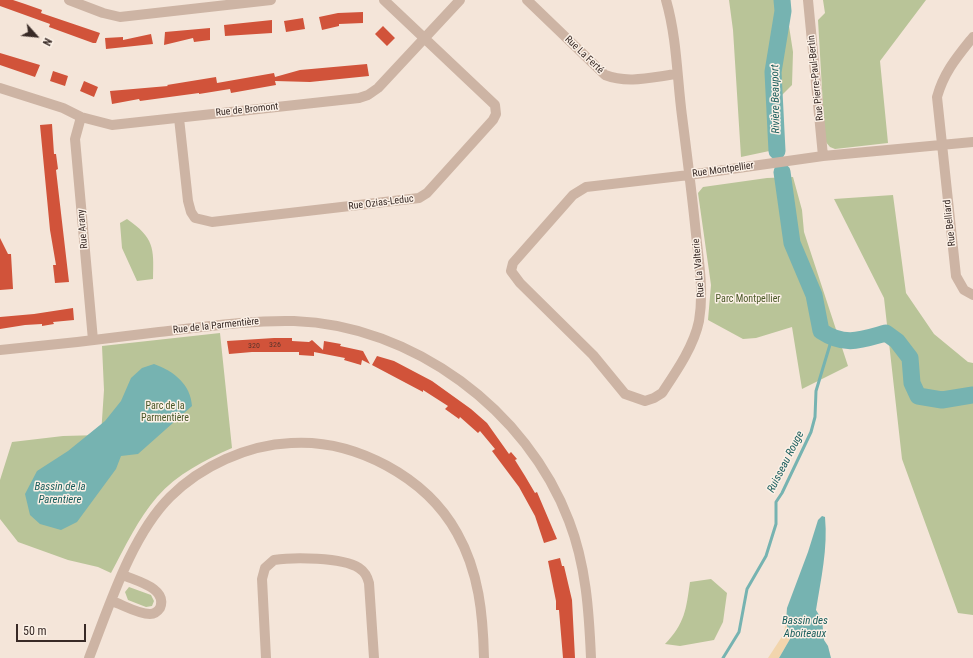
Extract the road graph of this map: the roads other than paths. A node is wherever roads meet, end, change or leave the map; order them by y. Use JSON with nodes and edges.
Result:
{"nodes":[{"id":1,"x":69,"y":0,"type":"edge"},
{"id":2,"x":271,"y":0,"type":"edge"},
{"id":3,"x":384,"y":0,"type":"edge"},
{"id":4,"x":460,"y":0,"type":"edge"},
{"id":5,"x":527,"y":0,"type":"edge"},
{"id":6,"x":666,"y":0,"type":"edge"},
{"id":7,"x":808,"y":0,"type":"edge"},
{"id":8,"x":254,"y":1,"type":"edge"},
{"id":9,"x":973,"y":37,"type":"edge"},
{"id":10,"x":425,"y":38,"type":"junction"},
{"id":11,"x":677,"y":74,"type":"junction"},
{"id":12,"x":0,"y":88,"type":"edge"},
{"id":13,"x":80,"y":118,"type":"junction"},
{"id":14,"x":179,"y":118,"type":"junction"},
{"id":15,"x":973,"y":142,"type":"edge"},
{"id":16,"x":942,"y":145,"type":"junction"},
{"id":17,"x":823,"y":156,"type":"junction"},
{"id":18,"x":689,"y":175,"type":"junction"},
{"id":19,"x":511,"y":271,"type":"joint"},
{"id":20,"x":973,"y":295,"type":"edge"},
{"id":21,"x":93,"y":340,"type":"junction"},
{"id":22,"x":0,"y":350,"type":"edge"},
{"id":23,"x":123,"y":575,"type":"junction"},
{"id":24,"x":112,"y":601,"type":"junction"},
{"id":25,"x":89,"y":658,"type":"edge"},
{"id":26,"x":266,"y":658,"type":"edge"},
{"id":27,"x":374,"y":658,"type":"edge"},
{"id":28,"x":484,"y":658,"type":"edge"},
{"id":29,"x":591,"y":658,"type":"edge"}],
"edges":[{"from":1,"to":8,"type":"street"},
{"from":2,"to":8,"type":"street"},
{"from":3,"to":10,"type":"street","name":"Rue Ozias-Leduc"},
{"from":4,"to":10,"type":"street","name":"Rue de Bromont"},
{"from":5,"to":11,"type":"street","name":"Rue La Ferté"},
{"from":6,"to":11,"type":"street","name":"Rue La Valterie"},
{"from":7,"to":17,"type":"street","name":"Rue Pierre-Paul-Bertin"},
{"from":9,"to":16,"type":"street","name":"Rue Belliard"},
{"from":10,"to":14,"type":"street","name":"Rue de Bromont"},
{"from":10,"to":14,"type":"street","name":"Rue Ozias-Leduc"},
{"from":11,"to":18,"type":"street","name":"Rue La Valterie"},
{"from":12,"to":13,"type":"street","name":"Rue de Bromont"},
{"from":13,"to":14,"type":"street","name":"Rue de Bromont"},
{"from":13,"to":21,"type":"street","name":"Rue Arany"},
{"from":15,"to":16,"type":"street","name":"Rue Montpellier"},
{"from":16,"to":17,"type":"street","name":"Rue Montpellier"},
{"from":16,"to":20,"type":"street","name":"Rue Belliard"},
{"from":17,"to":18,"type":"street","name":"Rue Montpellier"},
{"from":18,"to":19,"type":"street","name":"Rue Montpellier"},
{"from":18,"to":19,"type":"street","name":"Rue La Valterie"},
{"from":21,"to":22,"type":"street","name":"Rue de la Parmentière"},
{"from":21,"to":29,"type":"street","name":"Rue de la Parmentière"},
{"from":23,"to":24,"type":"street"},
{"from":23,"to":24,"type":"street"},
{"from":23,"to":28,"type":"street"},
{"from":24,"to":25,"type":"street"},
{"from":26,"to":27,"type":"street"}]}
